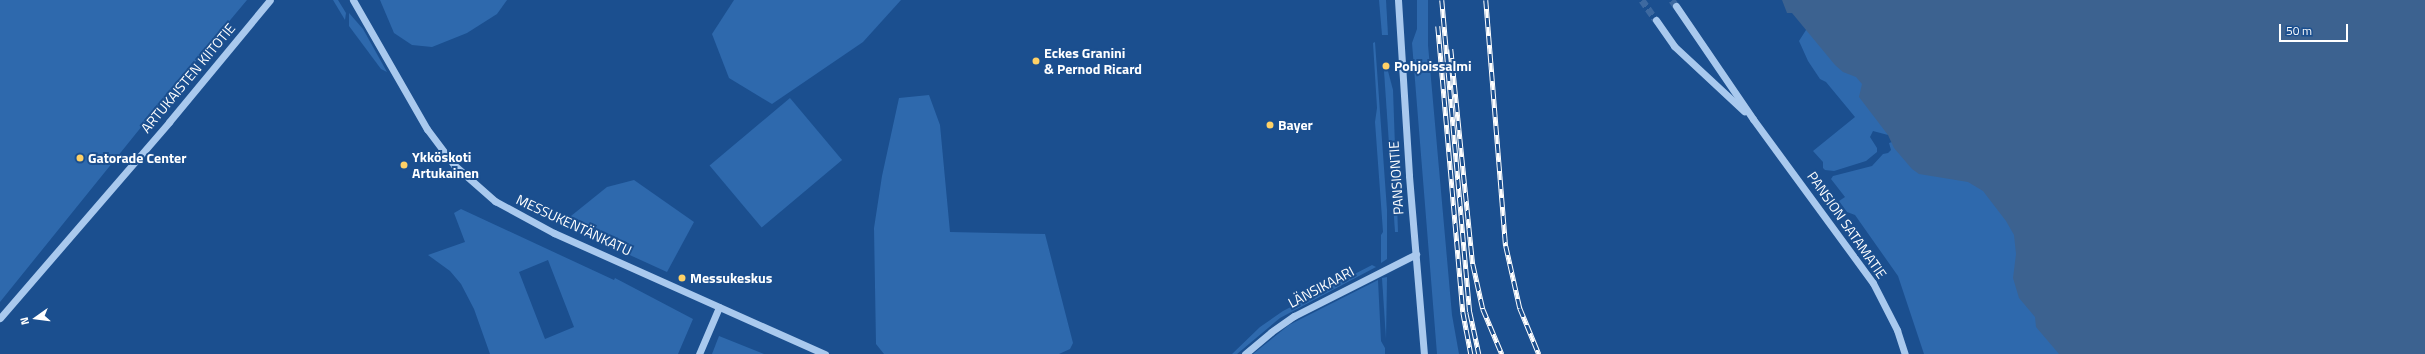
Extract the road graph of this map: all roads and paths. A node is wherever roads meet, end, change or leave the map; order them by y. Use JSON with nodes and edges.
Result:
{"nodes":[{"id":1,"x":270,"y":0,"type":"edge"},
{"id":2,"x":353,"y":0,"type":"edge"},
{"id":3,"x":1398,"y":0,"type":"edge"},
{"id":4,"x":1676,"y":6,"type":"tunnel mouth"},
{"id":5,"x":1656,"y":20,"type":"tunnel mouth"},
{"id":6,"x":1753,"y":119,"type":"junction"},
{"id":7,"x":1416,"y":254,"type":"junction"},
{"id":8,"x":719,"y":307,"type":"junction"},
{"id":9,"x":0,"y":318,"type":"edge"},
{"id":10,"x":699,"y":354,"type":"edge"},
{"id":11,"x":825,"y":354,"type":"edge"},
{"id":12,"x":1245,"y":354,"type":"edge"},
{"id":13,"x":1424,"y":354,"type":"edge"},
{"id":14,"x":1905,"y":354,"type":"edge"}],
"edges":[{"from":1,"to":9,"type":"street","name":"ARTUKAISTEN KIITOTIE"},
{"from":2,"to":8,"type":"street","name":"MESSUKENTÄNKATU"},
{"from":3,"to":7,"type":"street","name":"PANSIONTIE"},
{"from":4,"to":6,"type":"street","name":"PANSION SATAMATIE"},
{"from":5,"to":6,"type":"street","name":"PANSION SATAMATIE"},
{"from":6,"to":14,"type":"street","name":"PANSION SATAMATIE"},
{"from":7,"to":12,"type":"street","name":"LÄNSIKAARI"},
{"from":7,"to":13,"type":"street","name":"PANSIONTIE"},
{"from":8,"to":10,"type":"street"},
{"from":8,"to":11,"type":"street","name":"MESSUKENTÄNKATU"}]}
